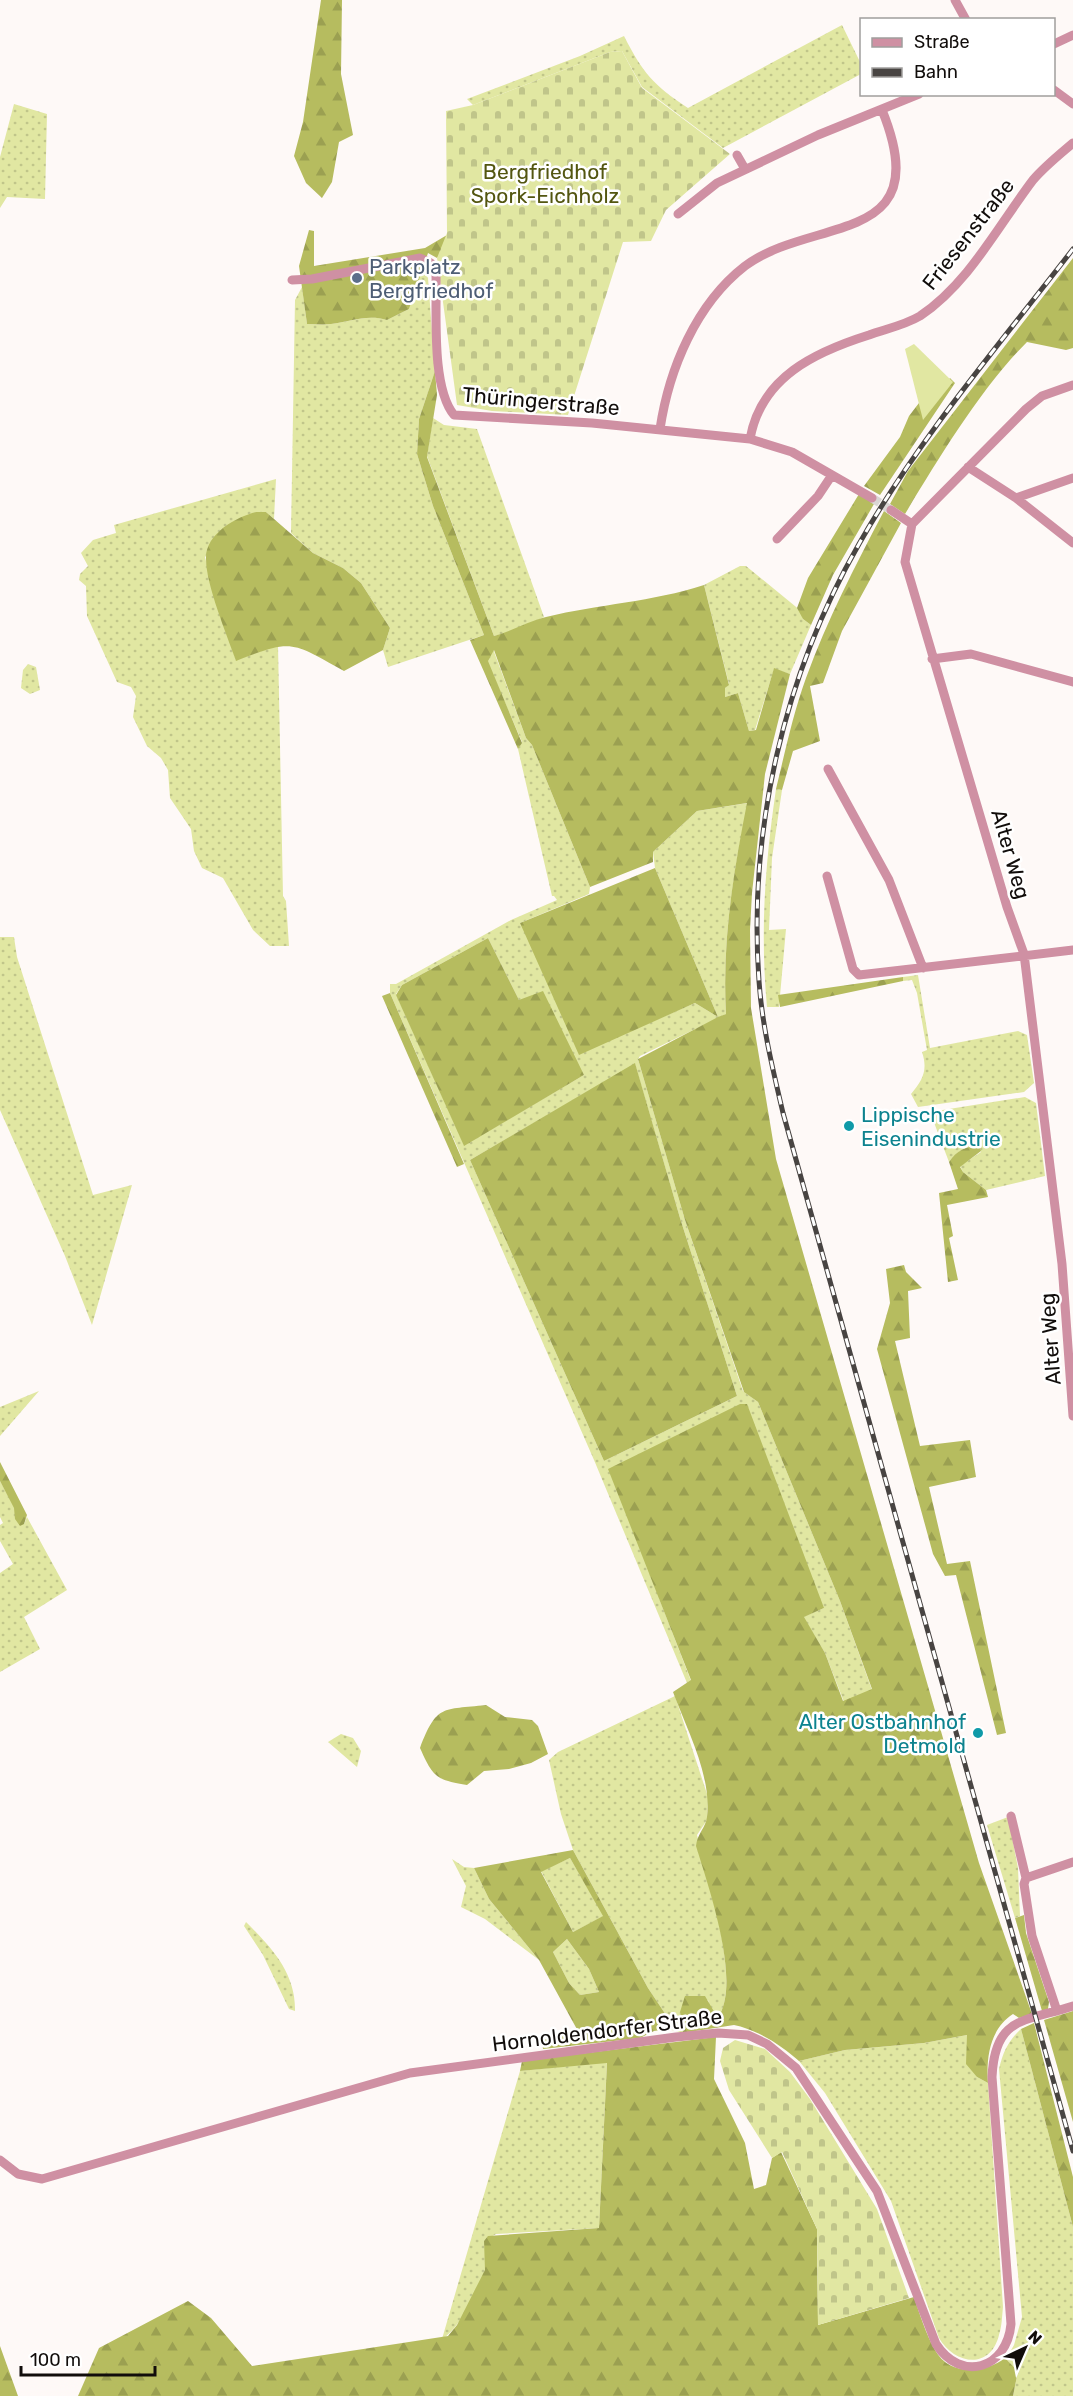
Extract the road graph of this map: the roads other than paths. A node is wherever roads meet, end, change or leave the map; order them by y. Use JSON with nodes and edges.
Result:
{"nodes":[{"id":1,"x":955,"y":0,"type":"edge"},
{"id":2,"x":965,"y":18,"type":"edge"},
{"id":3,"x":1073,"y":35,"type":"edge"},
{"id":4,"x":1055,"y":43,"type":"edge"},
{"id":5,"x":1055,"y":91,"type":"edge"},
{"id":6,"x":914,"y":96,"type":"edge"},
{"id":7,"x":1073,"y":104,"type":"edge"},
{"id":8,"x":882,"y":110,"type":"junction"},
{"id":9,"x":1073,"y":143,"type":"edge"},
{"id":10,"x":737,"y":155,"type":"dead end"},
{"id":11,"x":745,"y":169,"type":"junction"},
{"id":12,"x":678,"y":214,"type":"dead end"},
{"id":13,"x":292,"y":280,"type":"dead end"},
{"id":14,"x":1073,"y":386,"type":"edge"},
{"id":15,"x":660,"y":429,"type":"junction"},
{"id":16,"x":750,"y":438,"type":"junction"},
{"id":17,"x":968,"y":467,"type":"junction"},
{"id":18,"x":832,"y":475,"type":"junction"},
{"id":19,"x":1073,"y":478,"type":"edge"},
{"id":20,"x":872,"y":498,"type":"tunnel mouth"},
{"id":21,"x":1016,"y":498,"type":"junction"},
{"id":22,"x":891,"y":510,"type":"tunnel mouth"},
{"id":23,"x":912,"y":524,"type":"junction"},
{"id":24,"x":777,"y":539,"type":"dead end"},
{"id":25,"x":1073,"y":543,"type":"edge"},
{"id":26,"x":932,"y":659,"type":"junction"},
{"id":27,"x":1073,"y":682,"type":"edge"},
{"id":28,"x":828,"y":769,"type":"dead end"},
{"id":29,"x":827,"y":876,"type":"dead end"},
{"id":30,"x":1073,"y":950,"type":"edge"},
{"id":31,"x":1024,"y":954,"type":"junction"},
{"id":32,"x":923,"y":968,"type":"junction"},
{"id":33,"x":1062,"y":1264,"type":"junction"},
{"id":34,"x":1073,"y":1264,"type":"edge"},
{"id":35,"x":1073,"y":1416,"type":"edge"},
{"id":36,"x":1011,"y":1816,"type":"dead end"},
{"id":37,"x":1073,"y":1862,"type":"edge"},
{"id":38,"x":1026,"y":1878,"type":"junction"},
{"id":39,"x":1073,"y":2006,"type":"edge"},
{"id":40,"x":1057,"y":2011,"type":"junction"},
{"id":41,"x":0,"y":2160,"type":"edge"}],
"edges":[{"from":1,"to":2,"type":"street"},
{"from":3,"to":4,"type":"street"},
{"from":5,"to":7,"type":"street"},
{"from":6,"to":8,"type":"street"},
{"from":8,"to":11,"type":"street"},
{"from":8,"to":15,"type":"street"},
{"from":9,"to":16,"type":"street","name":"Friesenstraße"},
{"from":10,"to":11,"type":"street"},
{"from":11,"to":12,"type":"street"},
{"from":13,"to":15,"type":"street","name":"Thüringerstraße"},
{"from":14,"to":17,"type":"street"},
{"from":15,"to":16,"type":"street","name":"Thüringerstraße"},
{"from":16,"to":18,"type":"street","name":"Thüringerstraße"},
{"from":17,"to":21,"type":"street"},
{"from":17,"to":23,"type":"street"},
{"from":18,"to":20,"type":"street","name":"Thüringerstraße"},
{"from":18,"to":24,"type":"street"},
{"from":19,"to":21,"type":"street"},
{"from":21,"to":25,"type":"street"},
{"from":22,"to":23,"type":"street"},
{"from":23,"to":26,"type":"street","name":"Alter Weg"},
{"from":26,"to":27,"type":"street"},
{"from":26,"to":31,"type":"street","name":"Alter Weg"},
{"from":28,"to":32,"type":"street"},
{"from":29,"to":32,"type":"street"},
{"from":30,"to":31,"type":"street"},
{"from":31,"to":32,"type":"street"},
{"from":31,"to":33,"type":"street","name":"Alter Weg"},
{"from":33,"to":34,"type":"street"},
{"from":33,"to":35,"type":"street","name":"Alter Weg"},
{"from":36,"to":38,"type":"street"},
{"from":37,"to":38,"type":"street"},
{"from":38,"to":40,"type":"street"},
{"from":39,"to":40,"type":"street","name":"Hornoldendorfer Straße"},
{"from":40,"to":41,"type":"street","name":"Hornoldendorfer Straße"}]}
